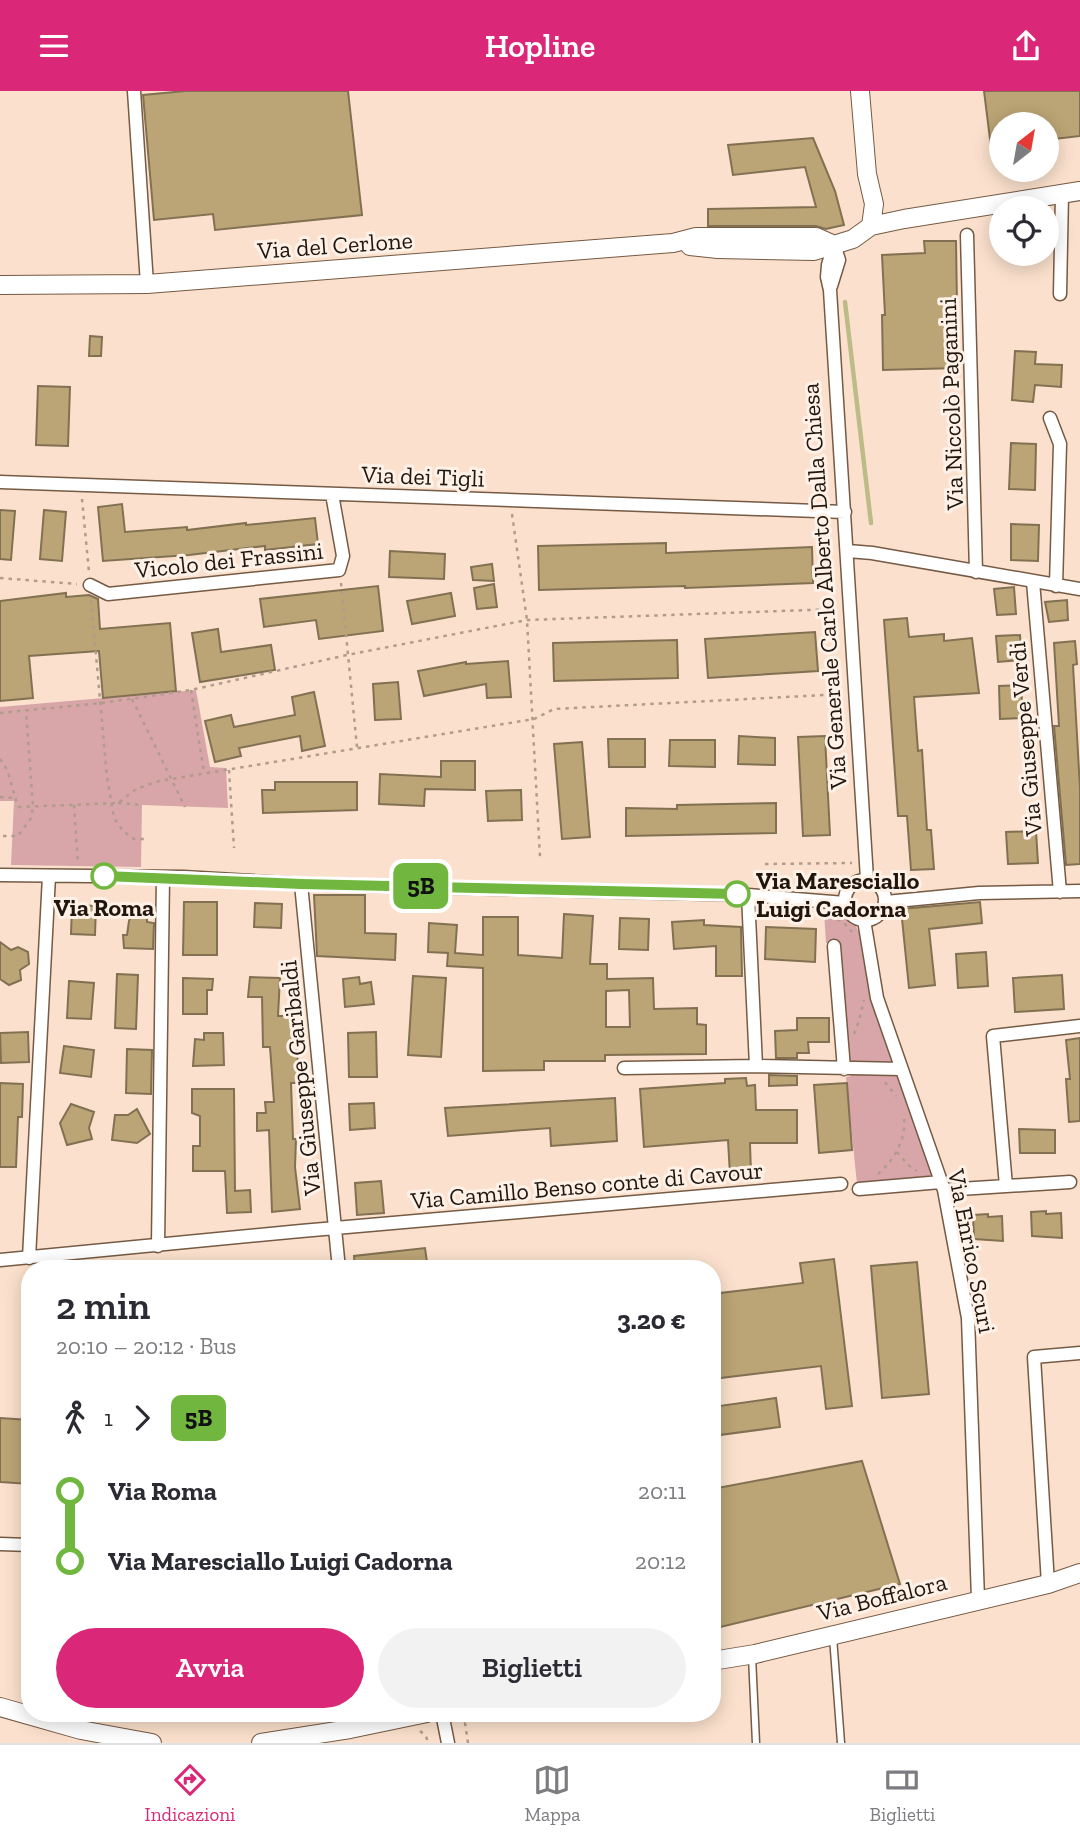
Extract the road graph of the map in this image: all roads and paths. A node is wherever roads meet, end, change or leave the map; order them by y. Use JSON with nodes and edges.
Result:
{"nodes":[{"id":1,"x":134,"y":91,"type":"edge"},
{"id":2,"x":860,"y":91,"type":"edge"},
{"id":3,"x":1080,"y":191,"type":"edge"},
{"id":4,"x":1062,"y":194,"type":"junction"},
{"id":5,"x":872,"y":226,"type":"junction"},
{"id":6,"x":967,"y":235,"type":"dead end"},
{"id":7,"x":834,"y":245,"type":"junction"},
{"id":8,"x":148,"y":284,"type":"junction"},
{"id":9,"x":0,"y":285,"type":"edge"},
{"id":10,"x":1059,"y":294,"type":"dead end"},
{"id":11,"x":1050,"y":418,"type":"dead end"},
{"id":12,"x":0,"y":482,"type":"edge"},
{"id":13,"x":81,"y":485,"type":"junction"},
{"id":14,"x":332,"y":494,"type":"junction"},
{"id":15,"x":510,"y":500,"type":"junction"},
{"id":16,"x":845,"y":512,"type":"junction"},
{"id":17,"x":848,"y":551,"type":"junction"},
{"id":18,"x":339,"y":569,"type":"junction"},
{"id":19,"x":976,"y":572,"type":"junction"},
{"id":20,"x":0,"y":578,"type":"edge"},
{"id":21,"x":1033,"y":582,"type":"junction"},
{"id":22,"x":90,"y":585,"type":"junction"},
{"id":23,"x":1056,"y":586,"type":"junction"},
{"id":24,"x":1080,"y":589,"type":"edge"},
{"id":25,"x":851,"y":609,"type":"junction"},
{"id":26,"x":527,"y":620,"type":"junction"},
{"id":27,"x":347,"y":655,"type":"junction"},
{"id":28,"x":191,"y":690,"type":"junction"},
{"id":29,"x":856,"y":694,"type":"junction"},
{"id":30,"x":131,"y":699,"type":"junction"},
{"id":31,"x":102,"y":703,"type":"junction"},
{"id":32,"x":26,"y":711,"type":"junction"},
{"id":33,"x":0,"y":713,"type":"edge"},
{"id":34,"x":534,"y":719,"type":"junction"},
{"id":35,"x":358,"y":748,"type":"junction"},
{"id":36,"x":0,"y":759,"type":"edge"},
{"id":37,"x":229,"y":770,"type":"junction"},
{"id":38,"x":202,"y":774,"type":"junction"},
{"id":39,"x":170,"y":779,"type":"junction"},
{"id":40,"x":0,"y":797,"type":"edge"},
{"id":41,"x":14,"y":798,"type":"junction"},
{"id":42,"x":111,"y":803,"type":"junction"},
{"id":43,"x":118,"y":803,"type":"junction"},
{"id":44,"x":74,"y":805,"type":"junction"},
{"id":45,"x":142,"y":805,"type":"dead end"},
{"id":46,"x":33,"y":807,"type":"junction"},
{"id":47,"x":185,"y":807,"type":"dead end"},
{"id":48,"x":3,"y":836,"type":"dead end"},
{"id":49,"x":146,"y":839,"type":"dead end"},
{"id":50,"x":234,"y":848,"type":"dead end"},
{"id":51,"x":540,"y":857,"type":"dead end"},
{"id":52,"x":765,"y":863,"type":"dead end"},
{"id":53,"x":854,"y":863,"type":"dead end"},
{"id":54,"x":0,"y":874,"type":"edge"},
{"id":55,"x":79,"y":875,"type":"junction"},
{"id":56,"x":49,"y":876,"type":"junction"},
{"id":57,"x":163,"y":877,"type":"junction"},
{"id":58,"x":867,"y":879,"type":"junction"},
{"id":59,"x":301,"y":884,"type":"junction"},
{"id":60,"x":1080,"y":891,"type":"edge"},
{"id":61,"x":1060,"y":892,"type":"junction"},
{"id":62,"x":748,"y":895,"type":"junction"},
{"id":63,"x":831,"y":901,"type":"junction"},
{"id":64,"x":886,"y":902,"type":"junction"},
{"id":65,"x":845,"y":903,"type":"junction"},
{"id":66,"x":864,"y":920,"type":"junction"},
{"id":67,"x":852,"y":932,"type":"dead end"},
{"id":68,"x":834,"y":946,"type":"dead end"},
{"id":69,"x":864,"y":995,"type":"dead end"},
{"id":70,"x":1080,"y":1026,"type":"edge"},
{"id":71,"x":852,"y":1038,"type":"dead end"},
{"id":72,"x":756,"y":1066,"type":"junction"},
{"id":73,"x":624,"y":1068,"type":"dead end"},
{"id":74,"x":844,"y":1069,"type":"junction"},
{"id":75,"x":870,"y":1069,"type":"junction"},
{"id":76,"x":901,"y":1069,"type":"junction"},
{"id":77,"x":900,"y":1104,"type":"dead end"},
{"id":78,"x":903,"y":1113,"type":"dead end"},
{"id":79,"x":897,"y":1152,"type":"junction"},
{"id":80,"x":941,"y":1181,"type":"junction"},
{"id":81,"x":1070,"y":1182,"type":"dead end"},
{"id":82,"x":841,"y":1184,"type":"dead end"},
{"id":83,"x":1006,"y":1186,"type":"junction"},
{"id":84,"x":863,"y":1188,"type":"joint"},
{"id":85,"x":336,"y":1228,"type":"junction"},
{"id":86,"x":158,"y":1246,"type":"junction"},
{"id":87,"x":29,"y":1258,"type":"junction"},
{"id":88,"x":0,"y":1260,"type":"edge"},
{"id":89,"x":39,"y":1260,"type":"edge"},
{"id":90,"x":72,"y":1260,"type":"edge"},
{"id":91,"x":338,"y":1260,"type":"edge"},
{"id":92,"x":1080,"y":1353,"type":"edge"},
{"id":93,"x":0,"y":1544,"type":"edge"},
{"id":94,"x":21,"y":1545,"type":"edge"},
{"id":95,"x":1068,"y":1579,"type":"edge"},
{"id":96,"x":978,"y":1599,"type":"junction"},
{"id":97,"x":833,"y":1635,"type":"junction"},
{"id":98,"x":752,"y":1654,"type":"junction"},
{"id":99,"x":721,"y":1659,"type":"edge"},
{"id":100,"x":0,"y":1707,"type":"edge"},
{"id":101,"x":21,"y":1711,"type":"edge"},
{"id":102,"x":80,"y":1722,"type":"edge"},
{"id":103,"x":384,"y":1722,"type":"edge"},
{"id":104,"x":444,"y":1722,"type":"edge"},
{"id":105,"x":466,"y":1722,"type":"edge"},
{"id":106,"x":468,"y":1742,"type":"edge"},
{"id":107,"x":152,"y":1743,"type":"edge"},
{"id":108,"x":261,"y":1743,"type":"edge"},
{"id":109,"x":448,"y":1743,"type":"edge"},
{"id":110,"x":460,"y":1743,"type":"edge"},
{"id":111,"x":756,"y":1743,"type":"edge"},
{"id":112,"x":841,"y":1743,"type":"edge"}],
"edges":[{"from":1,"to":8,"type":"street"},
{"from":2,"to":5,"type":"street"},
{"from":3,"to":4,"type":"street"},
{"from":4,"to":5,"type":"street"},
{"from":4,"to":10,"type":"street"},
{"from":5,"to":7,"type":"street"},
{"from":6,"to":19,"type":"street","name":"Via Niccolò Paganini"},
{"from":7,"to":8,"type":"street","name":"Via del Cerlone"},
{"from":7,"to":16,"type":"street","name":"Via Generale Carlo Alberto Dalla Chiesa"},
{"from":8,"to":9,"type":"street","name":"Via del Cerlone"},
{"from":11,"to":23,"type":"street"},
{"from":12,"to":13,"type":"street","name":"Via dei Tigli"},
{"from":13,"to":14,"type":"street","name":"Via dei Tigli"},
{"from":13,"to":22,"type":"path"},
{"from":14,"to":15,"type":"street","name":"Via dei Tigli"},
{"from":14,"to":18,"type":"street","name":"Vicolo dei Frassini"},
{"from":15,"to":16,"type":"street","name":"Via dei Tigli"},
{"from":15,"to":26,"type":"path"},
{"from":16,"to":17,"type":"street","name":"Via Generale Carlo Alberto Dalla Chiesa"},
{"from":17,"to":19,"type":"street"},
{"from":17,"to":25,"type":"street","name":"Via Generale Carlo Alberto Dalla Chiesa"},
{"from":18,"to":22,"type":"street","name":"Vicolo dei Frassini"},
{"from":18,"to":27,"type":"path"},
{"from":19,"to":21,"type":"street"},
{"from":20,"to":22,"type":"path"},
{"from":21,"to":23,"type":"street"},
{"from":21,"to":61,"type":"street","name":"Via Giuseppe Verdi"},
{"from":22,"to":31,"type":"path"},
{"from":23,"to":24,"type":"street"},
{"from":25,"to":26,"type":"path"},
{"from":25,"to":29,"type":"street","name":"Via Generale Carlo Alberto Dalla Chiesa"},
{"from":26,"to":27,"type":"path"},
{"from":26,"to":34,"type":"path"},
{"from":27,"to":28,"type":"path"},
{"from":27,"to":35,"type":"path"},
{"from":28,"to":30,"type":"path"},
{"from":28,"to":38,"type":"path"},
{"from":29,"to":34,"type":"path"},
{"from":29,"to":58,"type":"street","name":"Via Generale Carlo Alberto Dalla Chiesa"},
{"from":30,"to":31,"type":"path"},
{"from":30,"to":39,"type":"path"},
{"from":31,"to":32,"type":"path"},
{"from":31,"to":42,"type":"path"},
{"from":32,"to":33,"type":"path"},
{"from":32,"to":46,"type":"path"},
{"from":34,"to":35,"type":"path"},
{"from":34,"to":51,"type":"path"},
{"from":35,"to":37,"type":"path"},
{"from":36,"to":41,"type":"path"},
{"from":37,"to":38,"type":"path"},
{"from":37,"to":50,"type":"path"},
{"from":38,"to":39,"type":"path"},
{"from":39,"to":43,"type":"path"},
{"from":39,"to":47,"type":"path"},
{"from":40,"to":41,"type":"path"},
{"from":41,"to":46,"type":"path"},
{"from":42,"to":43,"type":"path"},
{"from":42,"to":44,"type":"path"},
{"from":42,"to":49,"type":"path"},
{"from":43,"to":45,"type":"path"},
{"from":44,"to":46,"type":"path"},
{"from":44,"to":55,"type":"path"},
{"from":46,"to":48,"type":"path"},
{"from":52,"to":53,"type":"path"},
{"from":54,"to":56,"type":"street"},
{"from":55,"to":56,"type":"street"},
{"from":55,"to":57,"type":"street"},
{"from":56,"to":87,"type":"street"},
{"from":57,"to":59,"type":"street"},
{"from":57,"to":86,"type":"street"},
{"from":58,"to":64,"type":"street"},
{"from":58,"to":65,"type":"street"},
{"from":59,"to":62,"type":"street"},
{"from":59,"to":85,"type":"street","name":"Via Giuseppe Garibaldi"},
{"from":60,"to":61,"type":"street"},
{"from":61,"to":64,"type":"street"},
{"from":62,"to":63,"type":"street"},
{"from":62,"to":72,"type":"street"},
{"from":63,"to":65,"type":"street"},
{"from":63,"to":67,"type":"path"},
{"from":64,"to":66,"type":"street"},
{"from":65,"to":66,"type":"street"},
{"from":66,"to":76,"type":"street","name":"Via Enrico Scuri"},
{"from":68,"to":74,"type":"street"},
{"from":69,"to":71,"type":"path"},
{"from":70,"to":83,"type":"street"},
{"from":72,"to":73,"type":"street"},
{"from":72,"to":74,"type":"street"},
{"from":74,"to":75,"type":"street"},
{"from":75,"to":76,"type":"street"},
{"from":75,"to":77,"type":"path"},
{"from":76,"to":80,"type":"street","name":"Via Enrico Scuri"},
{"from":78,"to":79,"type":"path"},
{"from":79,"to":80,"type":"path"},
{"from":79,"to":84,"type":"path"},
{"from":80,"to":83,"type":"street"},
{"from":80,"to":84,"type":"street"},
{"from":80,"to":96,"type":"street","name":"Via Enrico Scuri"},
{"from":81,"to":83,"type":"street"},
{"from":82,"to":85,"type":"street","name":"Via Camillo Benso conte di Cavour"},
{"from":85,"to":86,"type":"street","name":"Via Camillo Benso conte di Cavour"},
{"from":85,"to":91,"type":"street","name":"Via Giuseppe Garibaldi"},
{"from":86,"to":90,"type":"street","name":"Via Camillo Benso conte di Cavour"},
{"from":87,"to":88,"type":"street","name":"Via Camillo Benso conte di Cavour"},
{"from":87,"to":89,"type":"street","name":"Via Camillo Benso conte di Cavour"},
{"from":92,"to":95,"type":"street"},
{"from":93,"to":94,"type":"street"},
{"from":95,"to":96,"type":"street","name":"Via Boffalora"},
{"from":96,"to":97,"type":"street","name":"Via Boffalora"},
{"from":97,"to":98,"type":"street","name":"Via Boffalora"},
{"from":97,"to":112,"type":"lane"},
{"from":98,"to":99,"type":"street","name":"Via Boffalora"},
{"from":98,"to":111,"type":"lane"},
{"from":100,"to":101,"type":"street"},
{"from":102,"to":107,"type":"street"},
{"from":103,"to":108,"type":"street"},
{"from":104,"to":109,"type":"street"},
{"from":105,"to":106,"type":"path"},
{"from":106,"to":110,"type":"path"}]}
